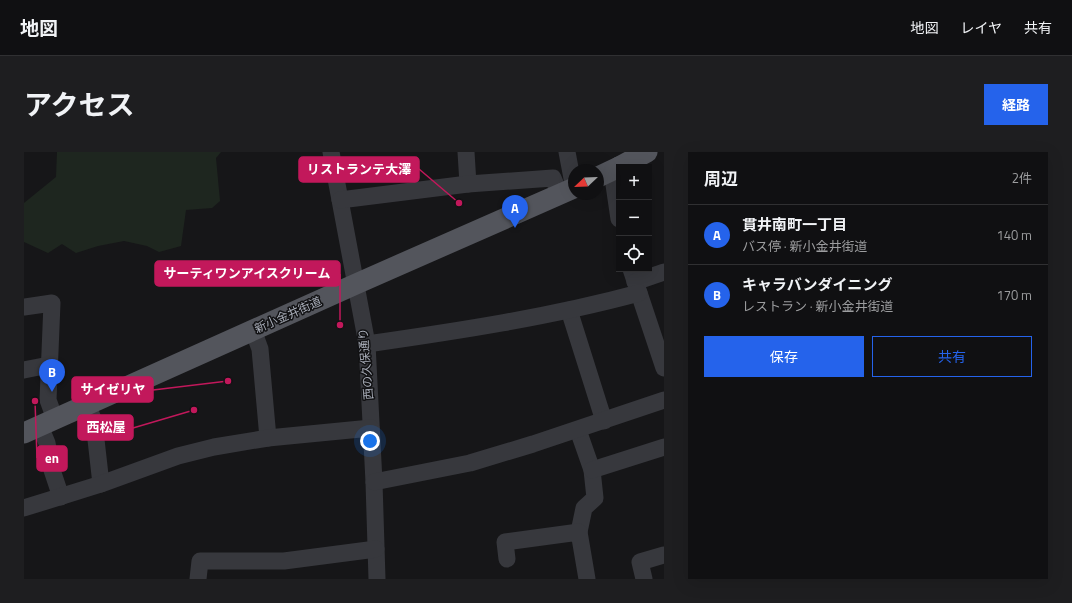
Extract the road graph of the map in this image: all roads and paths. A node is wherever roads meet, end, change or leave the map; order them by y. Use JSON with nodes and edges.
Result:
{"nodes":[{"id":1,"x":331,"y":152,"type":"edge"},
{"id":2,"x":466,"y":152,"type":"edge"},
{"id":3,"x":567,"y":152,"type":"edge"},
{"id":4,"x":647,"y":152,"type":"edge"},
{"id":5,"x":612,"y":171,"type":"edge"},
{"id":6,"x":568,"y":172,"type":"edge"},
{"id":7,"x":468,"y":184,"type":"junction"},
{"id":8,"x":568,"y":190,"type":"edge"},
{"id":9,"x":568,"y":191,"type":"edge"},
{"id":10,"x":340,"y":200,"type":"junction"},
{"id":11,"x":616,"y":200,"type":"edge"},
{"id":12,"x":664,"y":272,"type":"edge"},
{"id":13,"x":635,"y":281,"type":"edge"},
{"id":14,"x":356,"y":284,"type":"junction"},
{"id":15,"x":24,"y":307,"type":"edge"},
{"id":16,"x":569,"y":310,"type":"junction"},
{"id":17,"x":253,"y":330,"type":"junction"},
{"id":18,"x":367,"y":344,"type":"junction"},
{"id":19,"x":49,"y":365,"type":"junction"},
{"id":20,"x":664,"y":368,"type":"edge"},
{"id":21,"x":24,"y":370,"type":"edge"},
{"id":22,"x":664,"y":400,"type":"edge"},
{"id":23,"x":88,"y":405,"type":"junction"},
{"id":24,"x":604,"y":421,"type":"junction"},
{"id":25,"x":40,"y":426,"type":"edge"},
{"id":26,"x":371,"y":428,"type":"junction"},
{"id":27,"x":578,"y":430,"type":"junction"},
{"id":28,"x":268,"y":438,"type":"junction"},
{"id":29,"x":664,"y":447,"type":"edge"},
{"id":30,"x":592,"y":470,"type":"junction"},
{"id":31,"x":374,"y":482,"type":"junction"},
{"id":32,"x":101,"y":484,"type":"junction"},
{"id":33,"x":61,"y":497,"type":"junction"},
{"id":34,"x":24,"y":508,"type":"edge"},
{"id":35,"x":579,"y":532,"type":"junction"},
{"id":36,"x":376,"y":549,"type":"junction"},
{"id":37,"x":664,"y":554,"type":"edge"},
{"id":38,"x":507,"y":559,"type":"dead end"},
{"id":39,"x":198,"y":579,"type":"edge"},
{"id":40,"x":377,"y":579,"type":"edge"},
{"id":41,"x":587,"y":579,"type":"edge"},
{"id":42,"x":644,"y":579,"type":"edge"}],
"edges":[{"from":1,"to":10,"type":"street","name":"西の久保通り"},
{"from":2,"to":7,"type":"street"},
{"from":3,"to":6,"type":"street"},
{"from":4,"to":5,"type":"main road"},
{"from":5,"to":11,"type":"street"},
{"from":7,"to":8,"type":"street"},
{"from":7,"to":10,"type":"street"},
{"from":9,"to":14,"type":"main road","name":"新小金井街道"},
{"from":10,"to":14,"type":"street","name":"西の久保通り"},
{"from":12,"to":13,"type":"street"},
{"from":13,"to":16,"type":"street"},
{"from":13,"to":20,"type":"street"},
{"from":14,"to":17,"type":"main road","name":"新小金井街道"},
{"from":14,"to":18,"type":"street","name":"西の久保通り"},
{"from":15,"to":19,"type":"street"},
{"from":16,"to":18,"type":"street"},
{"from":16,"to":24,"type":"street"},
{"from":17,"to":23,"type":"main road","name":"新小金井街道"},
{"from":17,"to":28,"type":"street"},
{"from":18,"to":26,"type":"street","name":"西の久保通り"},
{"from":19,"to":21,"type":"street"},
{"from":19,"to":25,"type":"street"},
{"from":22,"to":24,"type":"street"},
{"from":23,"to":25,"type":"main road","name":"新小金井街道"},
{"from":23,"to":32,"type":"street"},
{"from":24,"to":27,"type":"street"},
{"from":25,"to":33,"type":"street"},
{"from":26,"to":28,"type":"street"},
{"from":26,"to":31,"type":"street","name":"西の久保通り"},
{"from":27,"to":30,"type":"street"},
{"from":27,"to":31,"type":"street"},
{"from":28,"to":32,"type":"street"},
{"from":29,"to":30,"type":"street"},
{"from":30,"to":35,"type":"street"},
{"from":31,"to":36,"type":"street","name":"西の久保通り"},
{"from":32,"to":33,"type":"street"},
{"from":33,"to":34,"type":"street"},
{"from":35,"to":38,"type":"street"},
{"from":35,"to":41,"type":"street"},
{"from":36,"to":39,"type":"street"},
{"from":36,"to":40,"type":"street","name":"西の久保通り"},
{"from":37,"to":42,"type":"street"}]}
